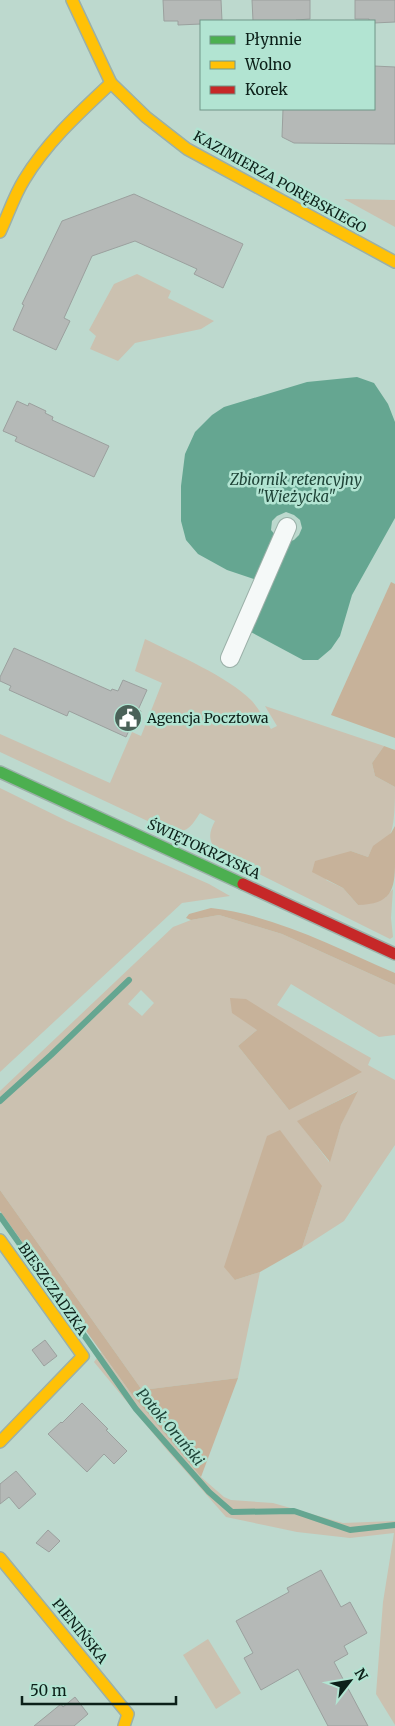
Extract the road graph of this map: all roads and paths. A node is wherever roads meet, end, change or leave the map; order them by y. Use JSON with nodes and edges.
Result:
{"nodes":[{"id":1,"x":72,"y":0,"type":"edge"},
{"id":2,"x":111,"y":83,"type":"junction"},
{"id":3,"x":0,"y":232,"type":"edge"},
{"id":4,"x":395,"y":262,"type":"edge"},
{"id":5,"x":287,"y":527,"type":"dead end"},
{"id":6,"x":230,"y":658,"type":"dead end"},
{"id":7,"x":0,"y":772,"type":"edge"},
{"id":8,"x":395,"y":954,"type":"edge"},
{"id":9,"x":0,"y":1240,"type":"edge"},
{"id":10,"x":0,"y":1442,"type":"edge"},
{"id":11,"x":0,"y":1558,"type":"edge"},
{"id":12,"x":124,"y":1726,"type":"edge"}],
"edges":[{"from":1,"to":2,"type":"street","name":"KAZIMIERZA PORĘBSKIEGO"},
{"from":2,"to":3,"type":"street"},
{"from":2,"to":4,"type":"street","name":"KAZIMIERZA PORĘBSKIEGO"},
{"from":5,"to":6,"type":"street"},
{"from":7,"to":8,"type":"street","name":"ŚWIĘTOKRZYSKA"},
{"from":9,"to":10,"type":"street","name":"BIESZCZADZKA"},
{"from":11,"to":12,"type":"street","name":"PIENIŃSKA"}]}
